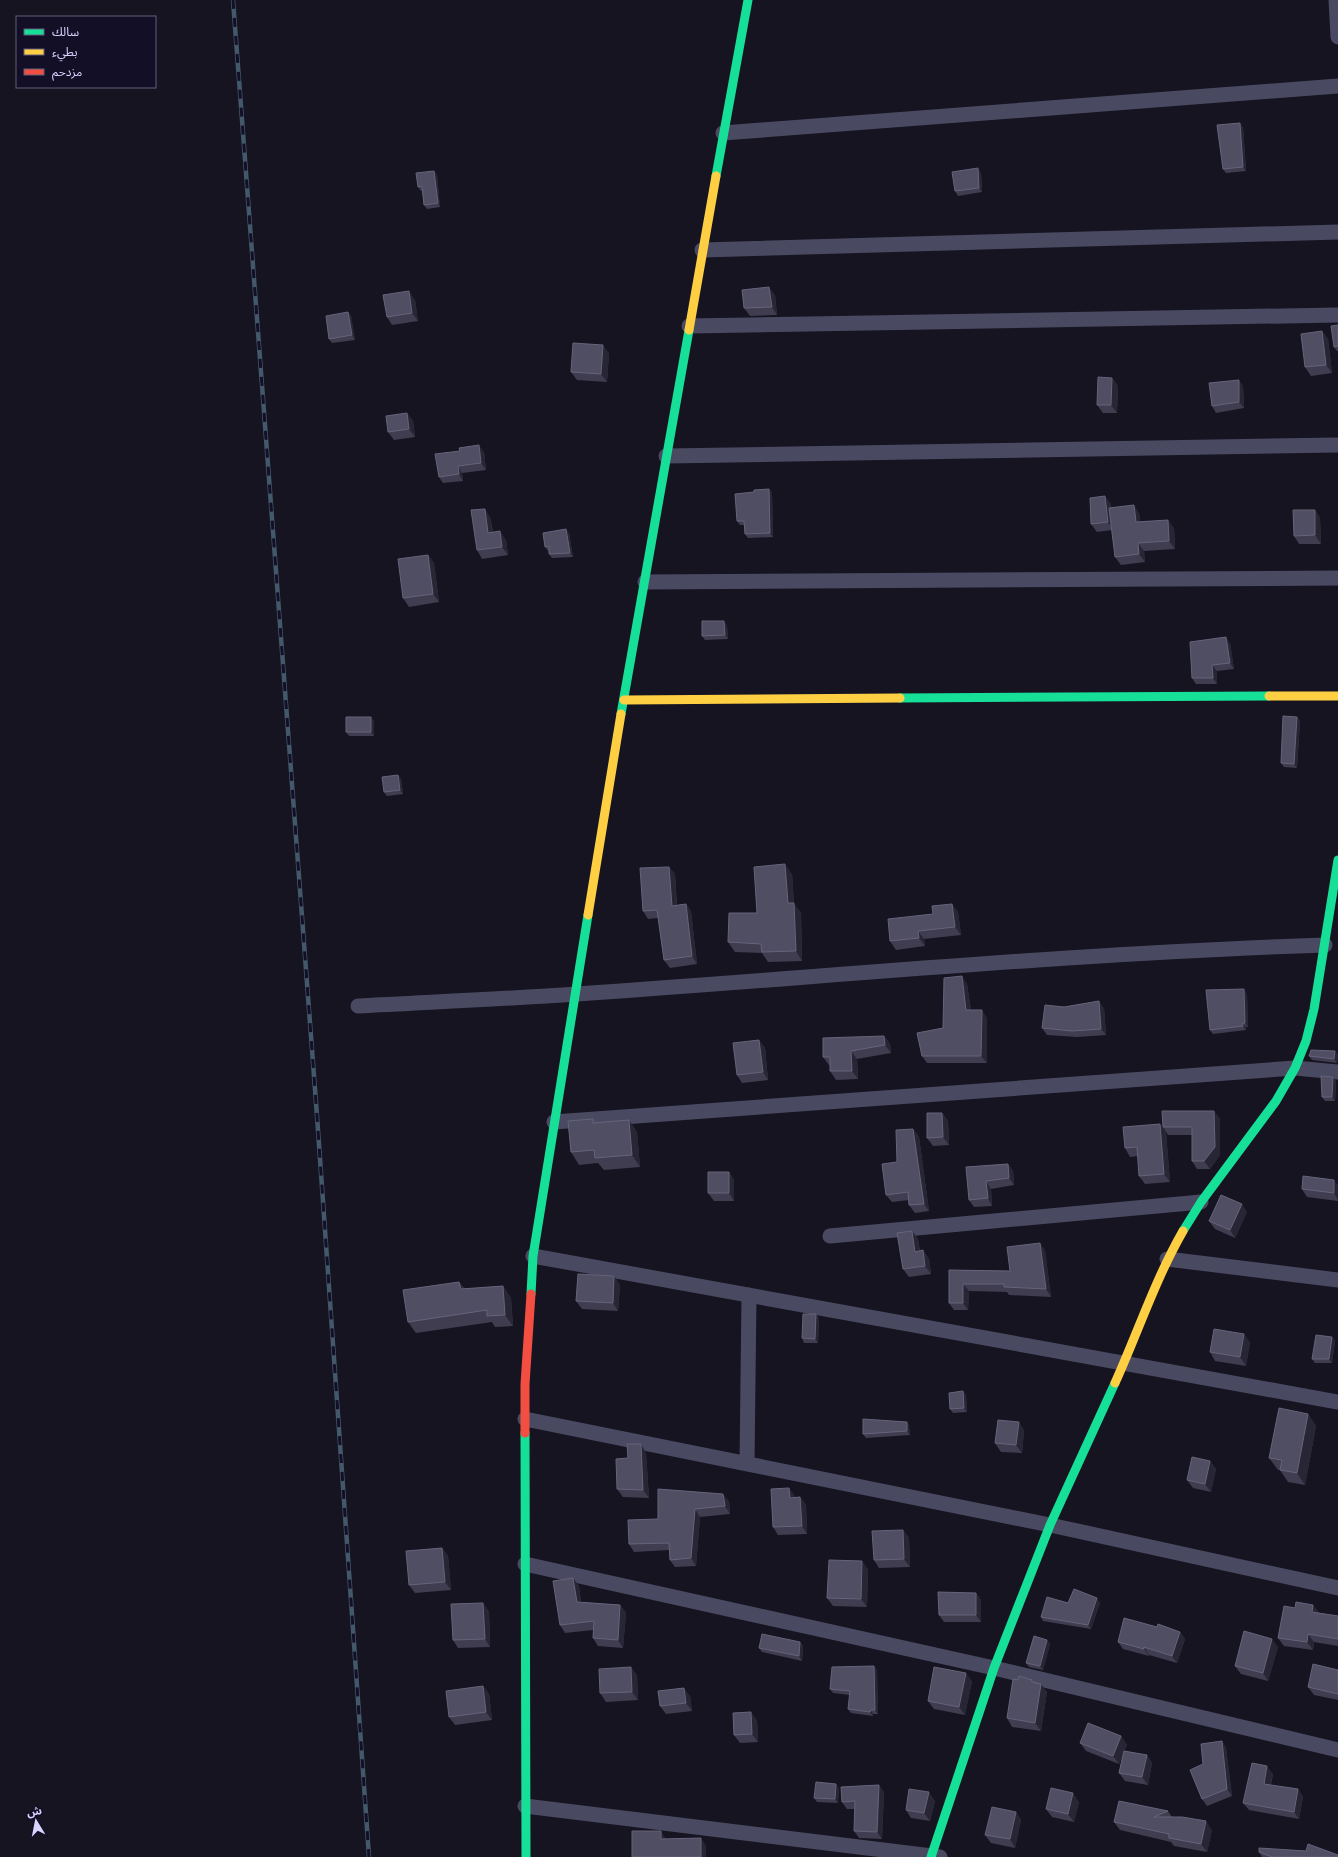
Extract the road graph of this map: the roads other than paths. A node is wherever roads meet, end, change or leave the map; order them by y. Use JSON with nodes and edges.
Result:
{"nodes":[{"id":1,"x":748,"y":0,"type":"edge"},
{"id":2,"x":1336,"y":0,"type":"edge"},
{"id":3,"x":1338,"y":37,"type":"edge"},
{"id":4,"x":1338,"y":86,"type":"edge"},
{"id":5,"x":723,"y":133,"type":"junction"},
{"id":6,"x":1338,"y":232,"type":"edge"},
{"id":7,"x":702,"y":250,"type":"junction"},
{"id":8,"x":1338,"y":315,"type":"edge"},
{"id":9,"x":689,"y":326,"type":"junction"},
{"id":10,"x":1338,"y":445,"type":"edge"},
{"id":11,"x":666,"y":456,"type":"junction"},
{"id":12,"x":1338,"y":578,"type":"edge"},
{"id":13,"x":645,"y":582,"type":"junction"},
{"id":14,"x":1338,"y":696,"type":"edge"},
{"id":15,"x":624,"y":700,"type":"junction"},
{"id":16,"x":1338,"y":860,"type":"edge"},
{"id":17,"x":1324,"y":945,"type":"junction"},
{"id":18,"x":575,"y":994,"type":"junction"},
{"id":19,"x":358,"y":1006,"type":"dead end"},
{"id":20,"x":1295,"y":1068,"type":"junction"},
{"id":21,"x":1338,"y":1072,"type":"edge"},
{"id":22,"x":554,"y":1122,"type":"junction"},
{"id":23,"x":1201,"y":1202,"type":"junction"},
{"id":24,"x":830,"y":1236,"type":"dead end"},
{"id":25,"x":533,"y":1256,"type":"junction"},
{"id":26,"x":1167,"y":1258,"type":"junction"},
{"id":27,"x":1338,"y":1280,"type":"edge"},
{"id":28,"x":749,"y":1295,"type":"junction"},
{"id":29,"x":1124,"y":1363,"type":"junction"},
{"id":30,"x":1338,"y":1402,"type":"edge"},
{"id":31,"x":525,"y":1418,"type":"junction"},
{"id":32,"x":747,"y":1464,"type":"junction"},
{"id":33,"x":1050,"y":1525,"type":"junction"},
{"id":34,"x":525,"y":1564,"type":"junction"},
{"id":35,"x":1338,"y":1588,"type":"edge"},
{"id":36,"x":994,"y":1668,"type":"junction"},
{"id":37,"x":1338,"y":1750,"type":"edge"},
{"id":38,"x":525,"y":1806,"type":"junction"},
{"id":39,"x":934,"y":1856,"type":"edge"},
{"id":40,"x":526,"y":1857,"type":"edge"}],
"edges":[{"from":1,"to":5,"type":"street"},
{"from":2,"to":3,"type":"street"},
{"from":4,"to":5,"type":"street"},
{"from":5,"to":7,"type":"street"},
{"from":6,"to":7,"type":"street"},
{"from":7,"to":9,"type":"street"},
{"from":8,"to":9,"type":"street"},
{"from":9,"to":11,"type":"street"},
{"from":10,"to":11,"type":"street"},
{"from":11,"to":13,"type":"street"},
{"from":12,"to":13,"type":"street"},
{"from":13,"to":15,"type":"street"},
{"from":14,"to":15,"type":"street"},
{"from":15,"to":18,"type":"street"},
{"from":16,"to":17,"type":"street"},
{"from":17,"to":18,"type":"street"},
{"from":17,"to":20,"type":"street"},
{"from":18,"to":19,"type":"street"},
{"from":18,"to":22,"type":"street"},
{"from":20,"to":21,"type":"street"},
{"from":20,"to":22,"type":"street"},
{"from":20,"to":23,"type":"street"},
{"from":22,"to":25,"type":"street"},
{"from":23,"to":24,"type":"street"},
{"from":23,"to":26,"type":"street"},
{"from":25,"to":28,"type":"street"},
{"from":25,"to":31,"type":"street"},
{"from":26,"to":27,"type":"street"},
{"from":26,"to":29,"type":"street"},
{"from":28,"to":29,"type":"street"},
{"from":28,"to":32,"type":"street"},
{"from":29,"to":30,"type":"street"},
{"from":29,"to":33,"type":"street"},
{"from":31,"to":32,"type":"street"},
{"from":31,"to":34,"type":"street"},
{"from":32,"to":33,"type":"street"},
{"from":33,"to":35,"type":"street"},
{"from":33,"to":36,"type":"street"},
{"from":34,"to":36,"type":"street"},
{"from":34,"to":38,"type":"street"},
{"from":36,"to":37,"type":"street"},
{"from":36,"to":39,"type":"street"},
{"from":38,"to":39,"type":"street"},
{"from":38,"to":40,"type":"street"}]}
